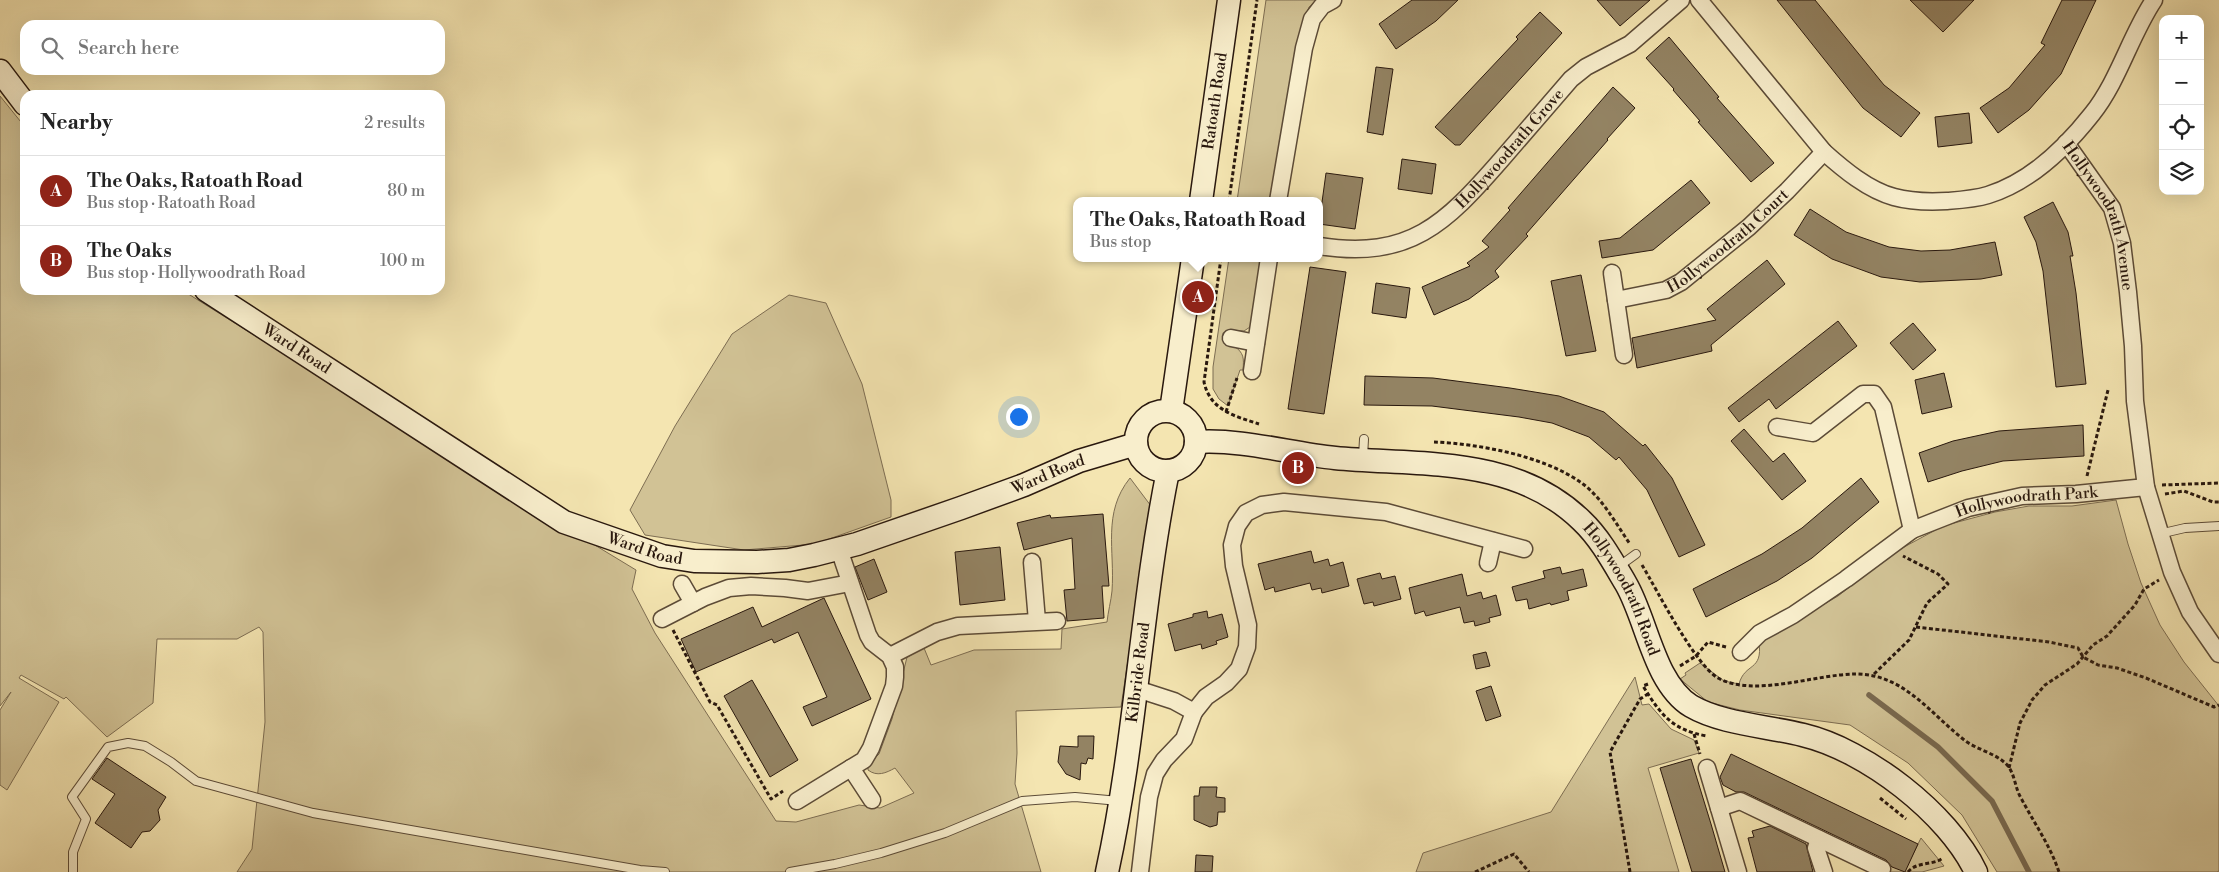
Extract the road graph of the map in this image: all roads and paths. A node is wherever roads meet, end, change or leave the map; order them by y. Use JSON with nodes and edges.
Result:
{"nodes":[{"id":1,"x":1229,"y":0,"type":"edge"},
{"id":2,"x":1257,"y":0,"type":"edge"},
{"id":3,"x":1333,"y":0,"type":"edge"},
{"id":4,"x":1681,"y":0,"type":"edge"},
{"id":5,"x":1699,"y":0,"type":"edge"},
{"id":6,"x":2154,"y":0,"type":"edge"},
{"id":7,"x":0,"y":71,"type":"edge"},
{"id":8,"x":20,"y":97,"type":"edge"},
{"id":9,"x":2066,"y":144,"type":"junction"},
{"id":10,"x":1824,"y":152,"type":"junction"},
{"id":11,"x":1202,"y":197,"type":"edge"},
{"id":12,"x":1230,"y":197,"type":"edge"},
{"id":13,"x":1279,"y":197,"type":"edge"},
{"id":14,"x":1323,"y":247,"type":"edge"},
{"id":15,"x":1192,"y":262,"type":"edge"},
{"id":16,"x":1268,"y":262,"type":"edge"},
{"id":17,"x":1612,"y":273,"type":"dead end"},
{"id":18,"x":214,"y":295,"type":"edge"},
{"id":19,"x":1616,"y":300,"type":"junction"},
{"id":20,"x":1231,"y":338,"type":"dead end"},
{"id":21,"x":1256,"y":343,"type":"junction"},
{"id":22,"x":1624,"y":355,"type":"dead end"},
{"id":23,"x":1252,"y":370,"type":"joint"},
{"id":24,"x":2108,"y":390,"type":"dead end"},
{"id":25,"x":1171,"y":411,"type":"junction"},
{"id":26,"x":1226,"y":412,"type":"dead end"},
{"id":27,"x":1778,"y":427,"type":"dead end"},
{"id":28,"x":1196,"y":442,"type":"junction"},
{"id":29,"x":1136,"y":444,"type":"junction"},
{"id":30,"x":1168,"y":471,"type":"junction"},
{"id":31,"x":2179,"y":483,"type":"dead end"},
{"id":32,"x":2219,"y":483,"type":"edge"},
{"id":33,"x":2146,"y":486,"type":"junction"},
{"id":34,"x":2181,"y":491,"type":"dead end"},
{"id":35,"x":2082,"y":493,"type":"junction"},
{"id":36,"x":2219,"y":502,"type":"edge"},
{"id":37,"x":2219,"y":526,"type":"edge"},
{"id":38,"x":1912,"y":530,"type":"junction"},
{"id":39,"x":2159,"y":534,"type":"junction"},
{"id":40,"x":1493,"y":541,"type":"junction"},
{"id":41,"x":1894,"y":544,"type":"junction"},
{"id":42,"x":839,"y":549,"type":"junction"},
{"id":43,"x":1524,"y":549,"type":"dead end"},
{"id":44,"x":1636,"y":554,"type":"dead end"},
{"id":45,"x":1032,"y":562,"type":"dead end"},
{"id":46,"x":1488,"y":563,"type":"dead end"},
{"id":47,"x":1616,"y":568,"type":"junction"},
{"id":48,"x":2172,"y":572,"type":"junction"},
{"id":49,"x":850,"y":583,"type":"junction"},
{"id":50,"x":682,"y":584,"type":"dead end"},
{"id":51,"x":693,"y":603,"type":"junction"},
{"id":52,"x":665,"y":618,"type":"joint"},
{"id":53,"x":1057,"y":620,"type":"dead end"},
{"id":54,"x":1037,"y":621,"type":"junction"},
{"id":55,"x":1916,"y":627,"type":"junction"},
{"id":56,"x":1741,"y":652,"type":"joint"},
{"id":57,"x":2219,"y":654,"type":"edge"},
{"id":58,"x":890,"y":656,"type":"junction"},
{"id":59,"x":1696,"y":656,"type":"junction"},
{"id":60,"x":2083,"y":657,"type":"junction"},
{"id":61,"x":1874,"y":674,"type":"junction"},
{"id":62,"x":1664,"y":675,"type":"junction"},
{"id":63,"x":1137,"y":689,"type":"junction"},
{"id":64,"x":1648,"y":694,"type":"junction"},
{"id":65,"x":2219,"y":705,"type":"edge"},
{"id":66,"x":1194,"y":712,"type":"junction"},
{"id":67,"x":1713,"y":737,"type":"dead end"},
{"id":68,"x":852,"y":768,"type":"junction"},
{"id":69,"x":1707,"y":768,"type":"dead end"},
{"id":70,"x":2010,"y":768,"type":"junction"},
{"id":71,"x":1876,"y":795,"type":"dead end"},
{"id":72,"x":872,"y":800,"type":"dead end"},
{"id":73,"x":797,"y":801,"type":"joint"},
{"id":74,"x":1120,"y":801,"type":"junction"},
{"id":75,"x":1719,"y":808,"type":"junction"},
{"id":76,"x":1909,"y":822,"type":"dead end"},
{"id":77,"x":1819,"y":839,"type":"junction"},
{"id":78,"x":1938,"y":851,"type":"dead end"},
{"id":79,"x":1943,"y":858,"type":"junction"},
{"id":80,"x":1947,"y":865,"type":"dead end"},
{"id":81,"x":1882,"y":869,"type":"dead end"},
{"id":82,"x":73,"y":872,"type":"edge"},
{"id":83,"x":665,"y":872,"type":"edge"},
{"id":84,"x":790,"y":872,"type":"edge"},
{"id":85,"x":1107,"y":872,"type":"edge"},
{"id":86,"x":1140,"y":872,"type":"edge"},
{"id":87,"x":1475,"y":872,"type":"edge"},
{"id":88,"x":1529,"y":872,"type":"edge"},
{"id":89,"x":1630,"y":872,"type":"edge"},
{"id":90,"x":1738,"y":872,"type":"edge"},
{"id":91,"x":1824,"y":872,"type":"edge"},
{"id":92,"x":1908,"y":872,"type":"edge"},
{"id":93,"x":1976,"y":872,"type":"edge"},
{"id":94,"x":2058,"y":872,"type":"edge"}],
"edges":[{"from":1,"to":11,"type":"main road","name":"Ratoath Road"},
{"from":2,"to":12,"type":"path"},
{"from":3,"to":13,"type":"street"},
{"from":4,"to":14,"type":"street","name":"Hollywoodrath Grove"},
{"from":5,"to":10,"type":"street","name":"Hollywoodrath Avenue"},
{"from":6,"to":9,"type":"street"},
{"from":7,"to":8,"type":"main road"},
{"from":9,"to":10,"type":"street","name":"Hollywoodrath Avenue"},
{"from":9,"to":33,"type":"street","name":"Hollywoodrath Avenue"},
{"from":10,"to":19,"type":"street","name":"Hollywoodrath Court"},
{"from":15,"to":25,"type":"main road"},
{"from":16,"to":21,"type":"street"},
{"from":17,"to":19,"type":"street"},
{"from":18,"to":42,"type":"main road","name":"Ward Road"},
{"from":19,"to":22,"type":"street"},
{"from":20,"to":21,"type":"street"},
{"from":21,"to":23,"type":"street"},
{"from":23,"to":26,"type":"path"},
{"from":24,"to":35,"type":"path"},
{"from":25,"to":28,"type":"main road"},
{"from":25,"to":29,"type":"main road"},
{"from":27,"to":38,"type":"street"},
{"from":28,"to":30,"type":"main road"},
{"from":28,"to":47,"type":"main road","name":"Hollywoodrath Road"},
{"from":29,"to":30,"type":"main road"},
{"from":29,"to":42,"type":"main road","name":"Ward Road"},
{"from":30,"to":63,"type":"main road","name":"Kilbride Road"},
{"from":31,"to":32,"type":"path"},
{"from":33,"to":35,"type":"street","name":"Hollywoodrath Park"},
{"from":33,"to":39,"type":"street","name":"Hollywoodrath Avenue"},
{"from":34,"to":36,"type":"path"},
{"from":35,"to":38,"type":"street","name":"Hollywoodrath Park"},
{"from":37,"to":39,"type":"lane"},
{"from":38,"to":41,"type":"street","name":"Hollywoodrath Park"},
{"from":39,"to":48,"type":"street","name":"Hollywoodrath Avenue"},
{"from":40,"to":43,"type":"street"},
{"from":40,"to":46,"type":"street"},
{"from":40,"to":66,"type":"street"},
{"from":41,"to":55,"type":"path"},
{"from":41,"to":56,"type":"street","name":"Hollywoodrath Park"},
{"from":42,"to":49,"type":"street"},
{"from":44,"to":47,"type":"lane"},
{"from":45,"to":54,"type":"street"},
{"from":47,"to":62,"type":"main road","name":"Hollywoodrath Road"},
{"from":48,"to":57,"type":"street","name":"Hollywoodrath Avenue"},
{"from":48,"to":60,"type":"path"},
{"from":49,"to":51,"type":"street"},
{"from":49,"to":58,"type":"street"},
{"from":50,"to":51,"type":"street"},
{"from":51,"to":52,"type":"street"},
{"from":52,"to":73,"type":"path"},
{"from":53,"to":54,"type":"street"},
{"from":54,"to":58,"type":"street"},
{"from":55,"to":60,"type":"path"},
{"from":55,"to":61,"type":"path"},
{"from":56,"to":59,"type":"path"},
{"from":58,"to":68,"type":"street"},
{"from":59,"to":61,"type":"path"},
{"from":59,"to":62,"type":"path"},
{"from":60,"to":65,"type":"path"},
{"from":60,"to":70,"type":"path"},
{"from":61,"to":70,"type":"path"},
{"from":62,"to":64,"type":"path"},
{"from":62,"to":93,"type":"main road","name":"Hollywoodrath Road"},
{"from":63,"to":66,"type":"street"},
{"from":63,"to":74,"type":"main road","name":"Kilbride Road"},
{"from":64,"to":67,"type":"path"},
{"from":64,"to":89,"type":"path"},
{"from":66,"to":86,"type":"street"},
{"from":68,"to":72,"type":"street"},
{"from":68,"to":73,"type":"street"},
{"from":69,"to":75,"type":"street"},
{"from":70,"to":94,"type":"path"},
{"from":71,"to":76,"type":"path"},
{"from":74,"to":84,"type":"lane"},
{"from":74,"to":85,"type":"main road","name":"Kilbride Road"},
{"from":75,"to":77,"type":"street"},
{"from":75,"to":90,"type":"street"},
{"from":77,"to":81,"type":"street"},
{"from":77,"to":91,"type":"street"},
{"from":78,"to":79,"type":"path"},
{"from":79,"to":80,"type":"path"},
{"from":79,"to":92,"type":"path"},
{"from":82,"to":83,"type":"lane"},
{"from":87,"to":88,"type":"path"}]}
